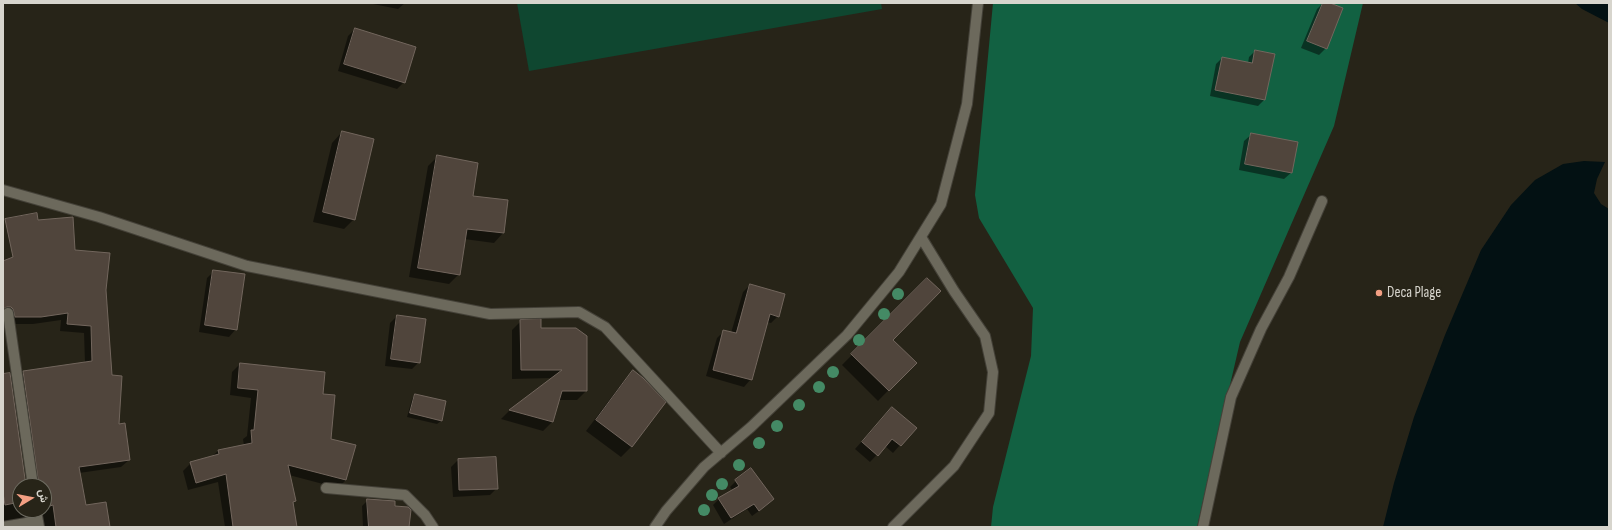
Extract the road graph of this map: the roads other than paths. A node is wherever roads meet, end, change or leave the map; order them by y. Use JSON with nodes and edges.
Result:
{"nodes":[{"id":1,"x":978,"y":3,"type":"edge"},
{"id":2,"x":3,"y":190,"type":"edge"},
{"id":3,"x":1322,"y":201,"type":"dead end"},
{"id":4,"x":920,"y":237,"type":"junction"},
{"id":5,"x":8,"y":313,"type":"dead end"},
{"id":6,"x":721,"y":453,"type":"junction"},
{"id":7,"x":32,"y":478,"type":"edge"},
{"id":8,"x":326,"y":488,"type":"dead end"},
{"id":9,"x":38,"y":524,"type":"edge"},
{"id":10,"x":3,"y":527,"type":"edge"},
{"id":11,"x":434,"y":527,"type":"edge"},
{"id":12,"x":655,"y":527,"type":"edge"},
{"id":13,"x":893,"y":527,"type":"edge"},
{"id":14,"x":1203,"y":527,"type":"edge"}],
"edges":[{"from":1,"to":4,"type":"street"},
{"from":2,"to":6,"type":"street"},
{"from":3,"to":14,"type":"street"},
{"from":4,"to":6,"type":"street"},
{"from":4,"to":13,"type":"street"},
{"from":5,"to":7,"type":"street"},
{"from":6,"to":12,"type":"street"},
{"from":8,"to":11,"type":"street"},
{"from":9,"to":10,"type":"street"}]}
